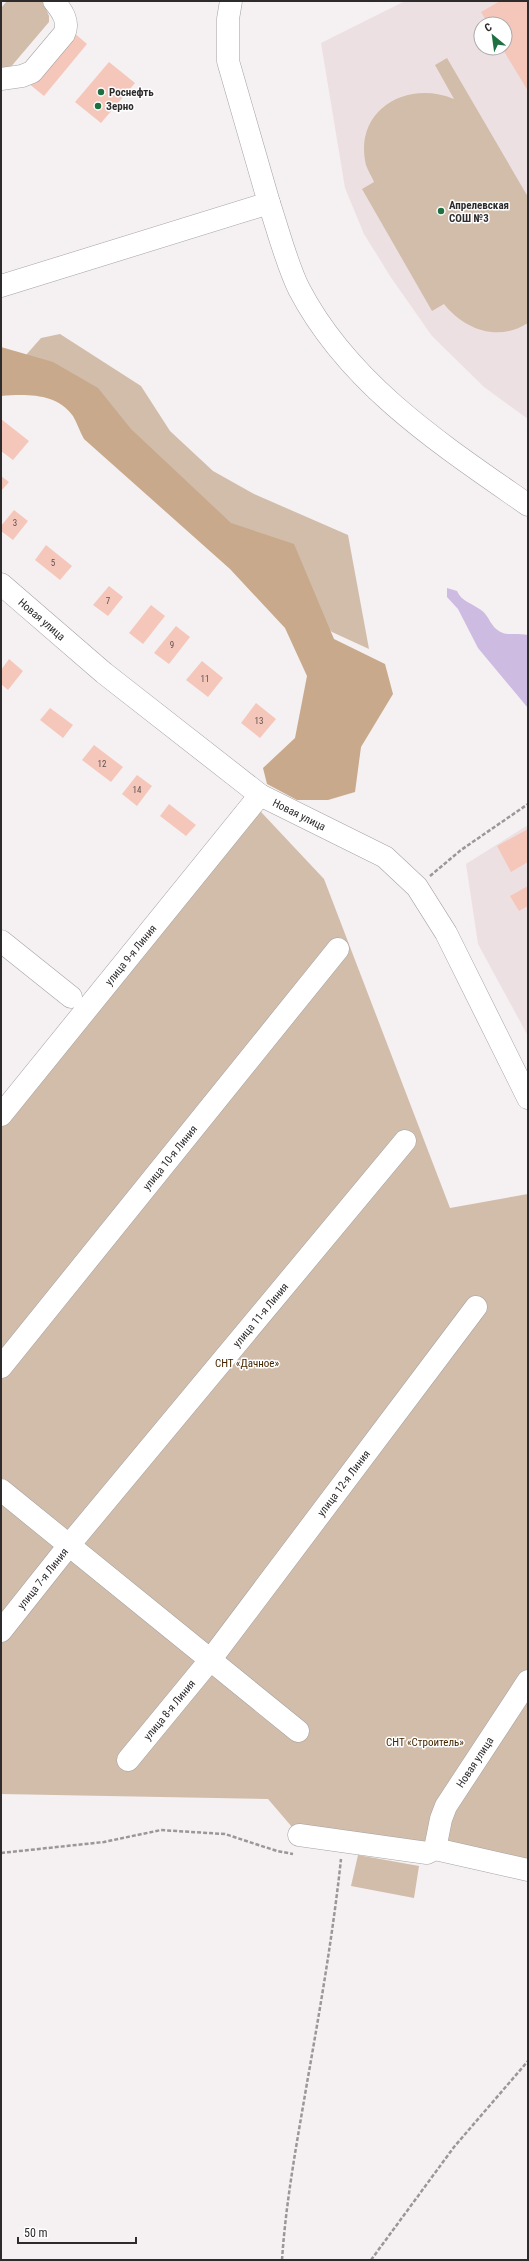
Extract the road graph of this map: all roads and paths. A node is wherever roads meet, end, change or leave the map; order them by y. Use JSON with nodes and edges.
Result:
{"nodes":[{"id":1,"x":54,"y":1,"type":"edge"},
{"id":2,"x":231,"y":1,"type":"edge"},
{"id":3,"x":1,"y":79,"type":"edge"},
{"id":4,"x":269,"y":203,"type":"junction"},
{"id":5,"x":1,"y":286,"type":"edge"},
{"id":6,"x":528,"y":505,"type":"edge"},
{"id":7,"x":1,"y":584,"type":"edge"},
{"id":8,"x":260,"y":795,"type":"junction"},
{"id":9,"x":528,"y":804,"type":"edge"},
{"id":10,"x":417,"y":887,"type":"junction"},
{"id":11,"x":1,"y":942,"type":"edge"},
{"id":12,"x":338,"y":949,"type":"dead end"},
{"id":13,"x":71,"y":997,"type":"dead end"},
{"id":14,"x":528,"y":1098,"type":"edge"},
{"id":15,"x":1,"y":1114,"type":"edge"},
{"id":16,"x":405,"y":1141,"type":"dead end"},
{"id":17,"x":476,"y":1307,"type":"dead end"},
{"id":18,"x":1,"y":1366,"type":"edge"},
{"id":19,"x":1,"y":1490,"type":"edge"},
{"id":20,"x":70,"y":1544,"type":"junction"},
{"id":21,"x":1,"y":1631,"type":"edge"},
{"id":22,"x":211,"y":1659,"type":"junction"},
{"id":23,"x":528,"y":1681,"type":"edge"},
{"id":24,"x":298,"y":1731,"type":"dead end"},
{"id":25,"x":128,"y":1760,"type":"dead end"},
{"id":26,"x":342,"y":1841,"type":"junction"},
{"id":27,"x":298,"y":1845,"type":"joint"},
{"id":28,"x":435,"y":1849,"type":"junction"},
{"id":29,"x":1,"y":1853,"type":"edge"},
{"id":30,"x":528,"y":1870,"type":"edge"},
{"id":31,"x":528,"y":2061,"type":"edge"},
{"id":32,"x":282,"y":2260,"type":"edge"},
{"id":33,"x":371,"y":2260,"type":"edge"}],
"edges":[{"from":1,"to":3,"type":"street"},
{"from":2,"to":4,"type":"street"},
{"from":4,"to":5,"type":"street"},
{"from":4,"to":6,"type":"street"},
{"from":7,"to":8,"type":"street","name":"Новая улица"},
{"from":8,"to":10,"type":"street","name":"Новая улица"},
{"from":8,"to":15,"type":"street","name":"улица 9-я Линия"},
{"from":9,"to":10,"type":"path"},
{"from":10,"to":14,"type":"street","name":"Новая улица"},
{"from":11,"to":13,"type":"street"},
{"from":12,"to":18,"type":"street","name":"улица 10-я Линия"},
{"from":16,"to":20,"type":"street","name":"улица 11-я Линия"},
{"from":17,"to":22,"type":"street","name":"улица 12-я Линия"},
{"from":19,"to":20,"type":"street"},
{"from":20,"to":21,"type":"street","name":"улица 7-я Линия"},
{"from":20,"to":22,"type":"street"},
{"from":22,"to":24,"type":"street"},
{"from":22,"to":25,"type":"street","name":"улица 8-я Линия"},
{"from":23,"to":28,"type":"street","name":"Новая улица"},
{"from":26,"to":27,"type":"street"},
{"from":26,"to":28,"type":"street"},
{"from":26,"to":32,"type":"path"},
{"from":27,"to":29,"type":"path"},
{"from":28,"to":30,"type":"street"},
{"from":31,"to":33,"type":"path"}]}
